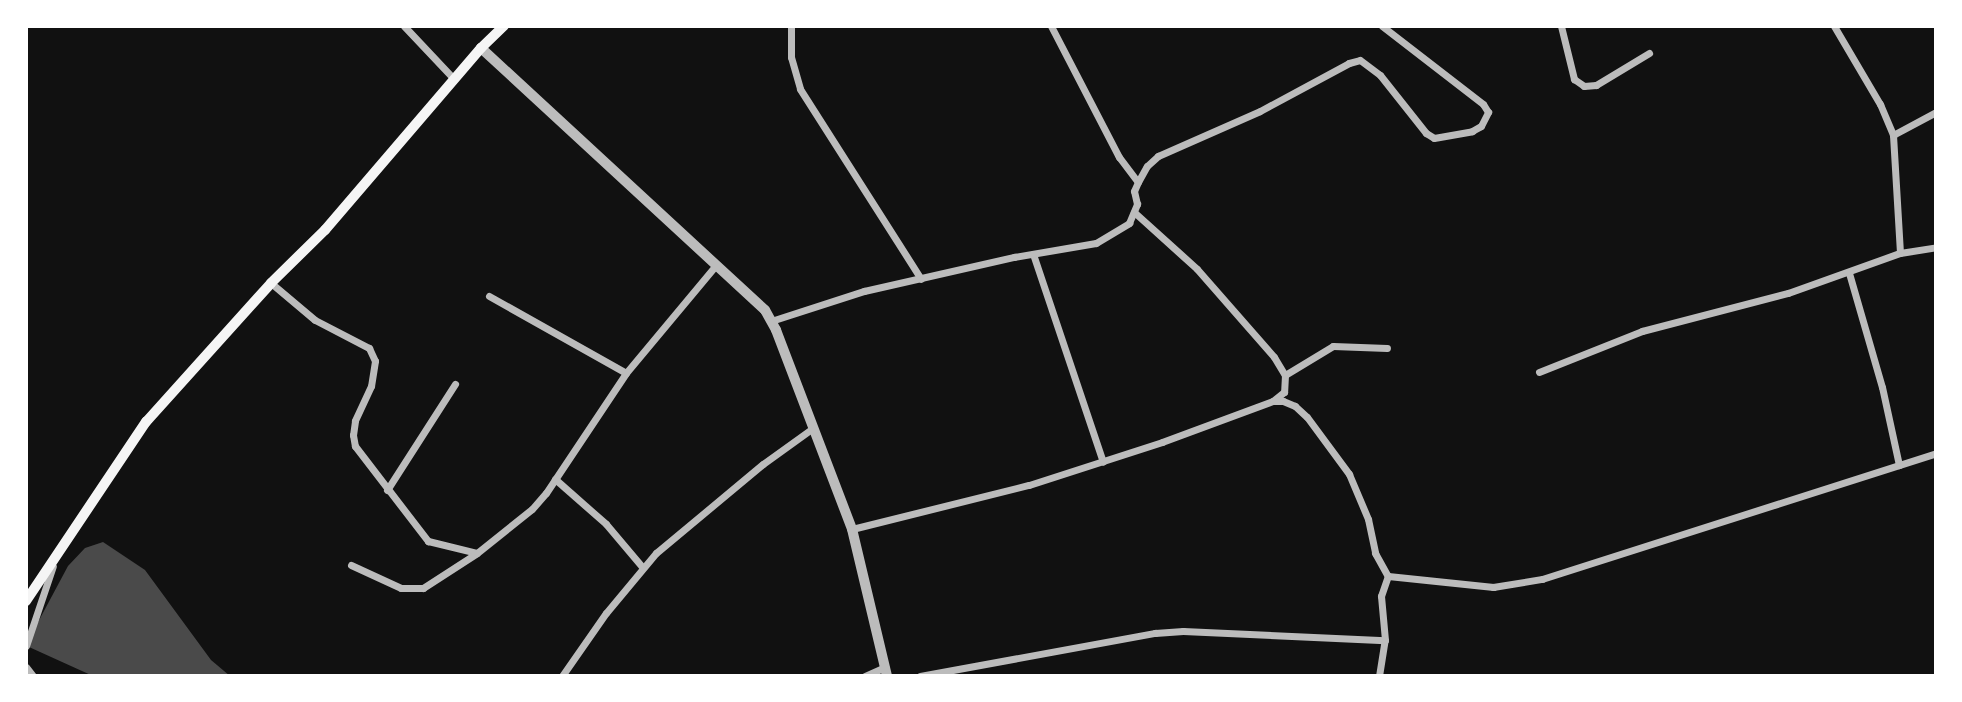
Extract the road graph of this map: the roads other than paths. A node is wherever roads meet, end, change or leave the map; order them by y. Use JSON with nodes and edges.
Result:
{"nodes":[{"id":1,"x":404,"y":26,"type":"edge"},
{"id":2,"x":504,"y":26,"type":"edge"},
{"id":3,"x":791,"y":26,"type":"edge"},
{"id":4,"x":1051,"y":26,"type":"edge"},
{"id":5,"x":1382,"y":26,"type":"edge"},
{"id":6,"x":1561,"y":26,"type":"edge"},
{"id":7,"x":1834,"y":26,"type":"edge"},
{"id":8,"x":481,"y":48,"type":"junction"},
{"id":9,"x":1648,"y":53,"type":"dead end"},
{"id":10,"x":454,"y":79,"type":"junction"},
{"id":11,"x":1936,"y":112,"type":"edge"},
{"id":12,"x":1893,"y":135,"type":"junction"},
{"id":13,"x":1138,"y":182,"type":"junction"},
{"id":14,"x":1134,"y":212,"type":"junction"},
{"id":15,"x":1936,"y":247,"type":"edge"},
{"id":16,"x":1900,"y":253,"type":"junction"},
{"id":17,"x":1033,"y":254,"type":"junction"},
{"id":18,"x":716,"y":265,"type":"junction"},
{"id":19,"x":1849,"y":273,"type":"junction"},
{"id":20,"x":921,"y":279,"type":"junction"},
{"id":21,"x":271,"y":283,"type":"junction"},
{"id":22,"x":489,"y":296,"type":"dead end"},
{"id":23,"x":771,"y":321,"type":"junction"},
{"id":24,"x":1387,"y":348,"type":"dead end"},
{"id":25,"x":1539,"y":372,"type":"dead end"},
{"id":26,"x":626,"y":373,"type":"junction"},
{"id":27,"x":1286,"y":375,"type":"junction"},
{"id":28,"x":456,"y":384,"type":"dead end"},
{"id":29,"x":1273,"y":401,"type":"junction"},
{"id":30,"x":813,"y":428,"type":"junction"},
{"id":31,"x":1936,"y":453,"type":"edge"},
{"id":32,"x":1103,"y":462,"type":"junction"},
{"id":33,"x":1899,"y":465,"type":"junction"},
{"id":34,"x":555,"y":479,"type":"junction"},
{"id":35,"x":387,"y":490,"type":"junction"},
{"id":36,"x":852,"y":529,"type":"junction"},
{"id":37,"x":477,"y":553,"type":"junction"},
{"id":38,"x":56,"y":556,"type":"junction"},
{"id":39,"x":351,"y":565,"type":"dead end"},
{"id":40,"x":643,"y":568,"type":"junction"},
{"id":41,"x":1388,"y":576,"type":"junction"},
{"id":42,"x":26,"y":601,"type":"edge"},
{"id":43,"x":1385,"y":640,"type":"junction"},
{"id":44,"x":26,"y":646,"type":"edge"},
{"id":45,"x":26,"y":667,"type":"edge"},
{"id":46,"x":886,"y":671,"type":"edge"},
{"id":47,"x":33,"y":676,"type":"edge"},
{"id":48,"x":562,"y":676,"type":"edge"},
{"id":49,"x":865,"y":676,"type":"edge"},
{"id":50,"x":920,"y":676,"type":"edge"},
{"id":51,"x":1379,"y":676,"type":"edge"}],
"edges":[{"from":1,"to":10,"type":"street"},
{"from":2,"to":8,"type":"main road"},
{"from":3,"to":20,"type":"street"},
{"from":4,"to":13,"type":"street"},
{"from":5,"to":13,"type":"street"},
{"from":6,"to":9,"type":"street"},
{"from":7,"to":12,"type":"street"},
{"from":8,"to":10,"type":"main road"},
{"from":8,"to":18,"type":"street"},
{"from":10,"to":21,"type":"main road"},
{"from":11,"to":12,"type":"street"},
{"from":12,"to":16,"type":"street"},
{"from":13,"to":14,"type":"street"},
{"from":14,"to":17,"type":"street"},
{"from":14,"to":27,"type":"street"},
{"from":15,"to":16,"type":"street"},
{"from":16,"to":19,"type":"street"},
{"from":17,"to":20,"type":"street"},
{"from":17,"to":32,"type":"street"},
{"from":18,"to":23,"type":"street"},
{"from":18,"to":26,"type":"street"},
{"from":19,"to":25,"type":"street"},
{"from":19,"to":33,"type":"street"},
{"from":20,"to":23,"type":"street"},
{"from":21,"to":35,"type":"street"},
{"from":21,"to":38,"type":"main road"},
{"from":22,"to":26,"type":"street"},
{"from":23,"to":30,"type":"street"},
{"from":24,"to":27,"type":"street"},
{"from":26,"to":34,"type":"street"},
{"from":27,"to":29,"type":"street"},
{"from":28,"to":35,"type":"street"},
{"from":29,"to":32,"type":"street"},
{"from":29,"to":41,"type":"street"},
{"from":30,"to":36,"type":"street"},
{"from":30,"to":40,"type":"street"},
{"from":31,"to":33,"type":"street"},
{"from":32,"to":36,"type":"street"},
{"from":33,"to":41,"type":"street"},
{"from":34,"to":37,"type":"street"},
{"from":34,"to":40,"type":"street"},
{"from":35,"to":37,"type":"street"},
{"from":36,"to":46,"type":"street"},
{"from":37,"to":39,"type":"street"},
{"from":38,"to":42,"type":"main road"},
{"from":38,"to":44,"type":"street"},
{"from":40,"to":48,"type":"street"},
{"from":41,"to":43,"type":"street"},
{"from":43,"to":50,"type":"street"},
{"from":43,"to":51,"type":"street"},
{"from":45,"to":47,"type":"street"},
{"from":46,"to":49,"type":"street"}]}
